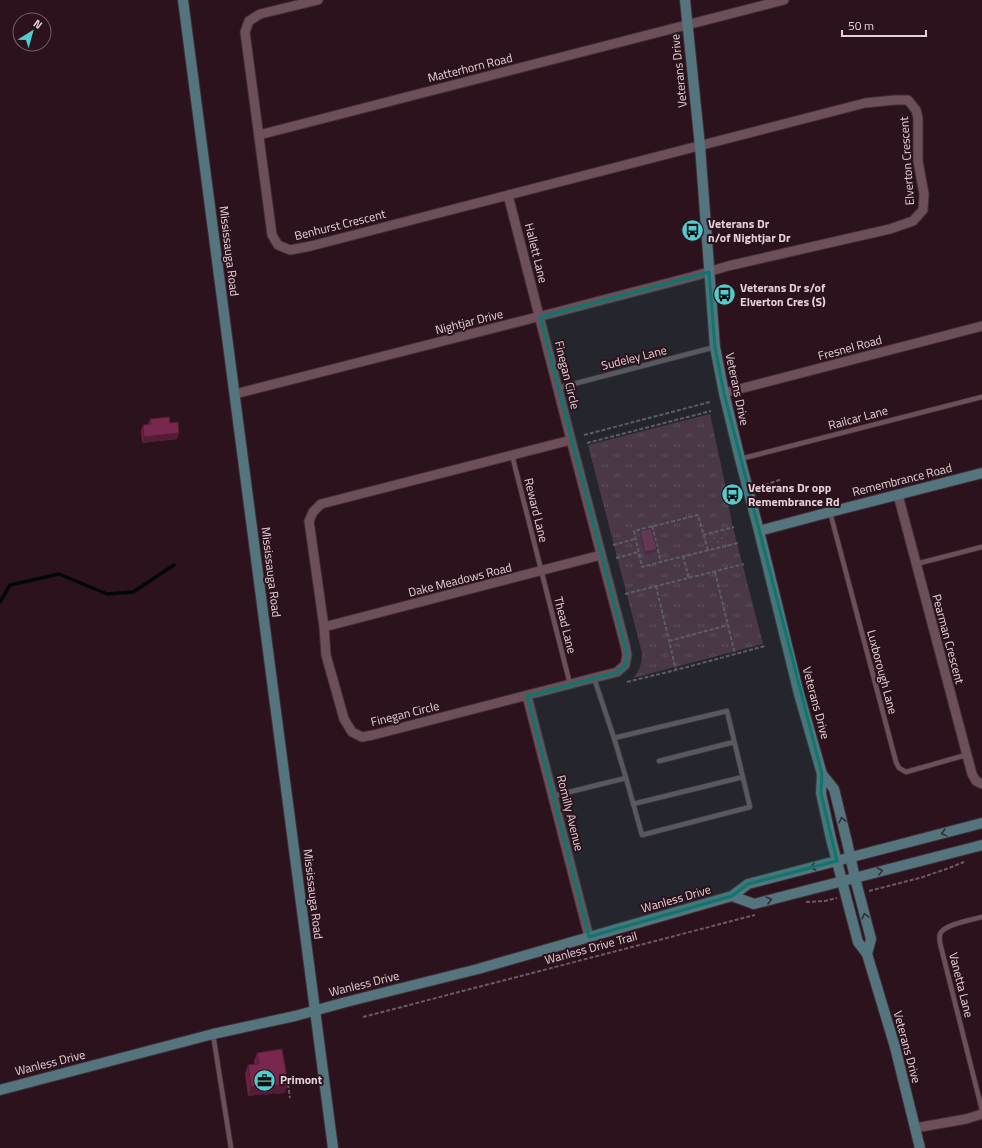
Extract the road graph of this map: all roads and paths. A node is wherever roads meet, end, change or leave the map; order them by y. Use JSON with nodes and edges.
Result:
{"nodes":[{"id":1,"x":183,"y":0,"type":"edge"},
{"id":2,"x":318,"y":0,"type":"edge"},
{"id":3,"x":685,"y":0,"type":"edge"},
{"id":4,"x":784,"y":0,"type":"edge"},
{"id":5,"x":688,"y":25,"type":"junction"},
{"id":6,"x":259,"y":135,"type":"junction"},
{"id":7,"x":700,"y":146,"type":"junction"},
{"id":8,"x":508,"y":195,"type":"junction"},
{"id":9,"x":709,"y":272,"type":"junction"},
{"id":10,"x":540,"y":316,"type":"junction"},
{"id":11,"x":982,"y":326,"type":"edge"},
{"id":12,"x":715,"y":347,"type":"junction"},
{"id":13,"x":558,"y":388,"type":"junction"},
{"id":14,"x":724,"y":393,"type":"junction"},
{"id":15,"x":235,"y":394,"type":"junction"},
{"id":16,"x":982,"y":396,"type":"edge"},
{"id":17,"x":710,"y":402,"type":"dead end"},
{"id":18,"x":712,"y":410,"type":"dead end"},
{"id":19,"x":584,"y":435,"type":"dead end"},
{"id":20,"x":571,"y":440,"type":"junction"},
{"id":21,"x":587,"y":443,"type":"dead end"},
{"id":22,"x":512,"y":455,"type":"junction"},
{"id":23,"x":740,"y":459,"type":"junction"},
{"id":24,"x":982,"y":473,"type":"edge"},
{"id":25,"x":782,"y":479,"type":"dead end"},
{"id":26,"x":765,"y":484,"type":"dead end"},
{"id":27,"x":898,"y":495,"type":"junction"},
{"id":28,"x":830,"y":512,"type":"junction"},
{"id":29,"x":652,"y":526,"type":"junction"},
{"id":30,"x":734,"y":526,"type":"dead end"},
{"id":31,"x":759,"y":531,"type":"junction"},
{"id":32,"x":703,"y":535,"type":"junction"},
{"id":33,"x":635,"y":539,"type":"junction"},
{"id":34,"x":738,"y":543,"type":"dead end"},
{"id":35,"x":613,"y":545,"type":"dead end"},
{"id":36,"x":982,"y":547,"type":"edge"},
{"id":37,"x":708,"y":550,"type":"junction"},
{"id":38,"x":639,"y":552,"type":"junction"},
{"id":39,"x":602,"y":555,"type":"junction"},
{"id":40,"x":683,"y":556,"type":"junction"},
{"id":41,"x":616,"y":558,"type":"dead end"},
{"id":42,"x":661,"y":562,"type":"junction"},
{"id":43,"x":744,"y":564,"type":"dead end"},
{"id":44,"x":916,"y":564,"type":"junction"},
{"id":45,"x":542,"y":571,"type":"junction"},
{"id":46,"x":715,"y":572,"type":"junction"},
{"id":47,"x":689,"y":578,"type":"junction"},
{"id":48,"x":656,"y":586,"type":"junction"},
{"id":49,"x":625,"y":594,"type":"dead end"},
{"id":50,"x":728,"y":625,"type":"junction"},
{"id":51,"x":324,"y":627,"type":"junction"},
{"id":52,"x":669,"y":641,"type":"junction"},
{"id":53,"x":765,"y":646,"type":"dead end"},
{"id":54,"x":735,"y":654,"type":"junction"},
{"id":55,"x":676,"y":670,"type":"junction"},
{"id":56,"x":594,"y":678,"type":"junction"},
{"id":57,"x":627,"y":682,"type":"dead end"},
{"id":58,"x":570,"y":684,"type":"junction"},
{"id":59,"x":527,"y":696,"type":"junction"},
{"id":60,"x":614,"y":738,"type":"junction"},
{"id":61,"x":734,"y":742,"type":"junction"},
{"id":62,"x":966,"y":755,"type":"junction"},
{"id":63,"x":659,"y":761,"type":"dead end"},
{"id":64,"x":822,"y":774,"type":"junction"},
{"id":65,"x":626,"y":778,"type":"junction"},
{"id":66,"x":743,"y":778,"type":"junction"},
{"id":67,"x":982,"y":784,"type":"edge"},
{"id":68,"x":553,"y":796,"type":"junction"},
{"id":69,"x":634,"y":804,"type":"junction"},
{"id":70,"x":982,"y":823,"type":"edge"},
{"id":71,"x":982,"y":845,"type":"edge"},
{"id":72,"x":850,"y":858,"type":"junction"},
{"id":73,"x":969,"y":859,"type":"dead end"},
{"id":74,"x":837,"y":861,"type":"junction"},
{"id":75,"x":855,"y":878,"type":"junction"},
{"id":76,"x":843,"y":881,"type":"junction"},
{"id":77,"x":880,"y":888,"type":"dead end"},
{"id":78,"x":732,"y":896,"type":"junction"},
{"id":79,"x":825,"y":901,"type":"dead end"},
{"id":80,"x":804,"y":902,"type":"dead end"},
{"id":81,"x":758,"y":914,"type":"dead end"},
{"id":82,"x":982,"y":917,"type":"edge"},
{"id":83,"x":589,"y":937,"type":"junction"},
{"id":84,"x":867,"y":954,"type":"junction"},
{"id":85,"x":315,"y":1010,"type":"junction"},
{"id":86,"x":363,"y":1017,"type":"dead end"},
{"id":87,"x":213,"y":1034,"type":"junction"},
{"id":88,"x":284,"y":1085,"type":"edge"},
{"id":89,"x":0,"y":1090,"type":"edge"},
{"id":90,"x":290,"y":1098,"type":"dead end"},
{"id":91,"x":982,"y":1110,"type":"edge"},
{"id":92,"x":982,"y":1114,"type":"edge"},
{"id":93,"x":915,"y":1128,"type":"junction"},
{"id":94,"x":231,"y":1148,"type":"edge"},
{"id":95,"x":333,"y":1148,"type":"edge"},
{"id":96,"x":920,"y":1148,"type":"edge"}],
"edges":[{"from":1,"to":15,"type":"main road","name":"Mississauga Road"},
{"from":2,"to":6,"type":"street","name":"Benhurst Crescent"},
{"from":3,"to":5,"type":"main road","name":"Veterans Drive"},
{"from":4,"to":5,"type":"street","name":"Matterhorn Road"},
{"from":5,"to":6,"type":"street","name":"Matterhorn Road"},
{"from":5,"to":7,"type":"main road","name":"Veterans Drive"},
{"from":6,"to":8,"type":"street","name":"Benhurst Crescent"},
{"from":7,"to":8,"type":"street","name":"Benhurst Crescent"},
{"from":7,"to":9,"type":"main road","name":"Veterans Drive"},
{"from":7,"to":9,"type":"street","name":"Elverton Crescent"},
{"from":8,"to":10,"type":"street","name":"Hallett Lane"},
{"from":9,"to":10,"type":"street","name":"Nightjar Drive"},
{"from":9,"to":12,"type":"main road","name":"Veterans Drive"},
{"from":10,"to":13,"type":"street","name":"Finegan Circle"},
{"from":10,"to":15,"type":"street","name":"Nightjar Drive"},
{"from":11,"to":14,"type":"street","name":"Fresnel Road"},
{"from":12,"to":13,"type":"lane","name":"Sudeley Lane"},
{"from":12,"to":14,"type":"main road","name":"Veterans Drive"},
{"from":13,"to":20,"type":"street","name":"Finegan Circle"},
{"from":14,"to":23,"type":"main road","name":"Veterans Drive"},
{"from":15,"to":85,"type":"main road","name":"Mississauga Road"},
{"from":16,"to":23,"type":"lane","name":"Railcar Lane"},
{"from":17,"to":19,"type":"path"},
{"from":18,"to":21,"type":"path"},
{"from":20,"to":22,"type":"street","name":"Finegan Circle"},
{"from":20,"to":39,"type":"street","name":"Finegan Circle"},
{"from":22,"to":45,"type":"lane","name":"Reward Lane"},
{"from":22,"to":51,"type":"street","name":"Finegan Circle"},
{"from":23,"to":31,"type":"main road","name":"Veterans Drive"},
{"from":24,"to":27,"type":"main road","name":"Remembrance Road"},
{"from":25,"to":26,"type":"path"},
{"from":27,"to":28,"type":"main road","name":"Remembrance Road"},
{"from":27,"to":44,"type":"street","name":"Pearman Crescent"},
{"from":28,"to":31,"type":"main road","name":"Remembrance Road"},
{"from":28,"to":62,"type":"lane","name":"Luxborough Lane"},
{"from":29,"to":32,"type":"path"},
{"from":29,"to":33,"type":"path"},
{"from":29,"to":42,"type":"path"},
{"from":30,"to":32,"type":"path"},
{"from":31,"to":64,"type":"main road","name":"Veterans Drive"},
{"from":32,"to":37,"type":"path"},
{"from":33,"to":35,"type":"path"},
{"from":33,"to":38,"type":"path"},
{"from":34,"to":37,"type":"path"},
{"from":36,"to":44,"type":"lane"},
{"from":37,"to":40,"type":"path"},
{"from":38,"to":41,"type":"path"},
{"from":38,"to":42,"type":"path"},
{"from":39,"to":45,"type":"street","name":"Dake Meadows Road"},
{"from":39,"to":56,"type":"street","name":"Finegan Circle"},
{"from":40,"to":42,"type":"path"},
{"from":40,"to":47,"type":"path"},
{"from":43,"to":46,"type":"path"},
{"from":44,"to":62,"type":"street","name":"Pearman Crescent"},
{"from":45,"to":51,"type":"street","name":"Dake Meadows Road"},
{"from":45,"to":58,"type":"lane","name":"Thead Lane"},
{"from":46,"to":47,"type":"path"},
{"from":46,"to":50,"type":"path"},
{"from":47,"to":48,"type":"path"},
{"from":48,"to":49,"type":"path"},
{"from":48,"to":52,"type":"path"},
{"from":50,"to":52,"type":"path"},
{"from":50,"to":54,"type":"path"},
{"from":51,"to":59,"type":"street","name":"Finegan Circle"},
{"from":52,"to":55,"type":"path"},
{"from":53,"to":54,"type":"path"},
{"from":54,"to":55,"type":"path"},
{"from":55,"to":57,"type":"path"},
{"from":56,"to":58,"type":"street","name":"Finegan Circle"},
{"from":56,"to":60,"type":"lane"},
{"from":58,"to":59,"type":"street","name":"Finegan Circle"},
{"from":59,"to":68,"type":"street","name":"Romilly Avenue"},
{"from":60,"to":61,"type":"lane"},
{"from":60,"to":65,"type":"lane"},
{"from":61,"to":63,"type":"lane"},
{"from":61,"to":66,"type":"lane"},
{"from":62,"to":67,"type":"street","name":"Pearman Crescent"},
{"from":72,"to":64,"type":"main road","name":"Veterans Drive","one_way":true},
{"from":64,"to":74,"type":"main road","name":"Veterans Drive"},
{"from":65,"to":68,"type":"lane"},
{"from":65,"to":69,"type":"lane"},
{"from":66,"to":69,"type":"lane"},
{"from":66,"to":69,"type":"lane"},
{"from":68,"to":83,"type":"street","name":"Romilly Avenue"},
{"from":70,"to":72,"type":"main road","name":"Wanless Drive","one_way":true},
{"from":75,"to":71,"type":"main road","one_way":true},
{"from":72,"to":74,"type":"main road","name":"Wanless Drive"},
{"from":72,"to":75,"type":"main road","name":"Veterans Drive"},
{"from":73,"to":77,"type":"path"},
{"from":74,"to":76,"type":"main road","name":"Veterans Drive"},
{"from":74,"to":78,"type":"main road","name":"Wanless Drive","one_way":true},
{"from":75,"to":76,"type":"main road"},
{"from":84,"to":75,"type":"main road","name":"Veterans Drive","one_way":true},
{"from":78,"to":76,"type":"main road","one_way":true},
{"from":76,"to":84,"type":"main road","name":"Veterans Drive"},
{"from":78,"to":83,"type":"main road","name":"Wanless Drive"},
{"from":79,"to":80,"type":"path"},
{"from":81,"to":86,"type":"path","name":"Wanless Drive Trail"},
{"from":82,"to":91,"type":"lane","name":"Vanetta Lane"},
{"from":83,"to":85,"type":"main road","name":"Wanless Drive"},
{"from":84,"to":93,"type":"main road","name":"Veterans Drive"},
{"from":85,"to":87,"type":"main road","name":"Wanless Drive"},
{"from":85,"to":95,"type":"main road","name":"Mississauga Road"},
{"from":87,"to":89,"type":"main road","name":"Wanless Drive"},
{"from":87,"to":94,"type":"lane"},
{"from":88,"to":90,"type":"path"},
{"from":92,"to":93,"type":"street"},
{"from":93,"to":96,"type":"main road","name":"Veterans Drive"}]}
